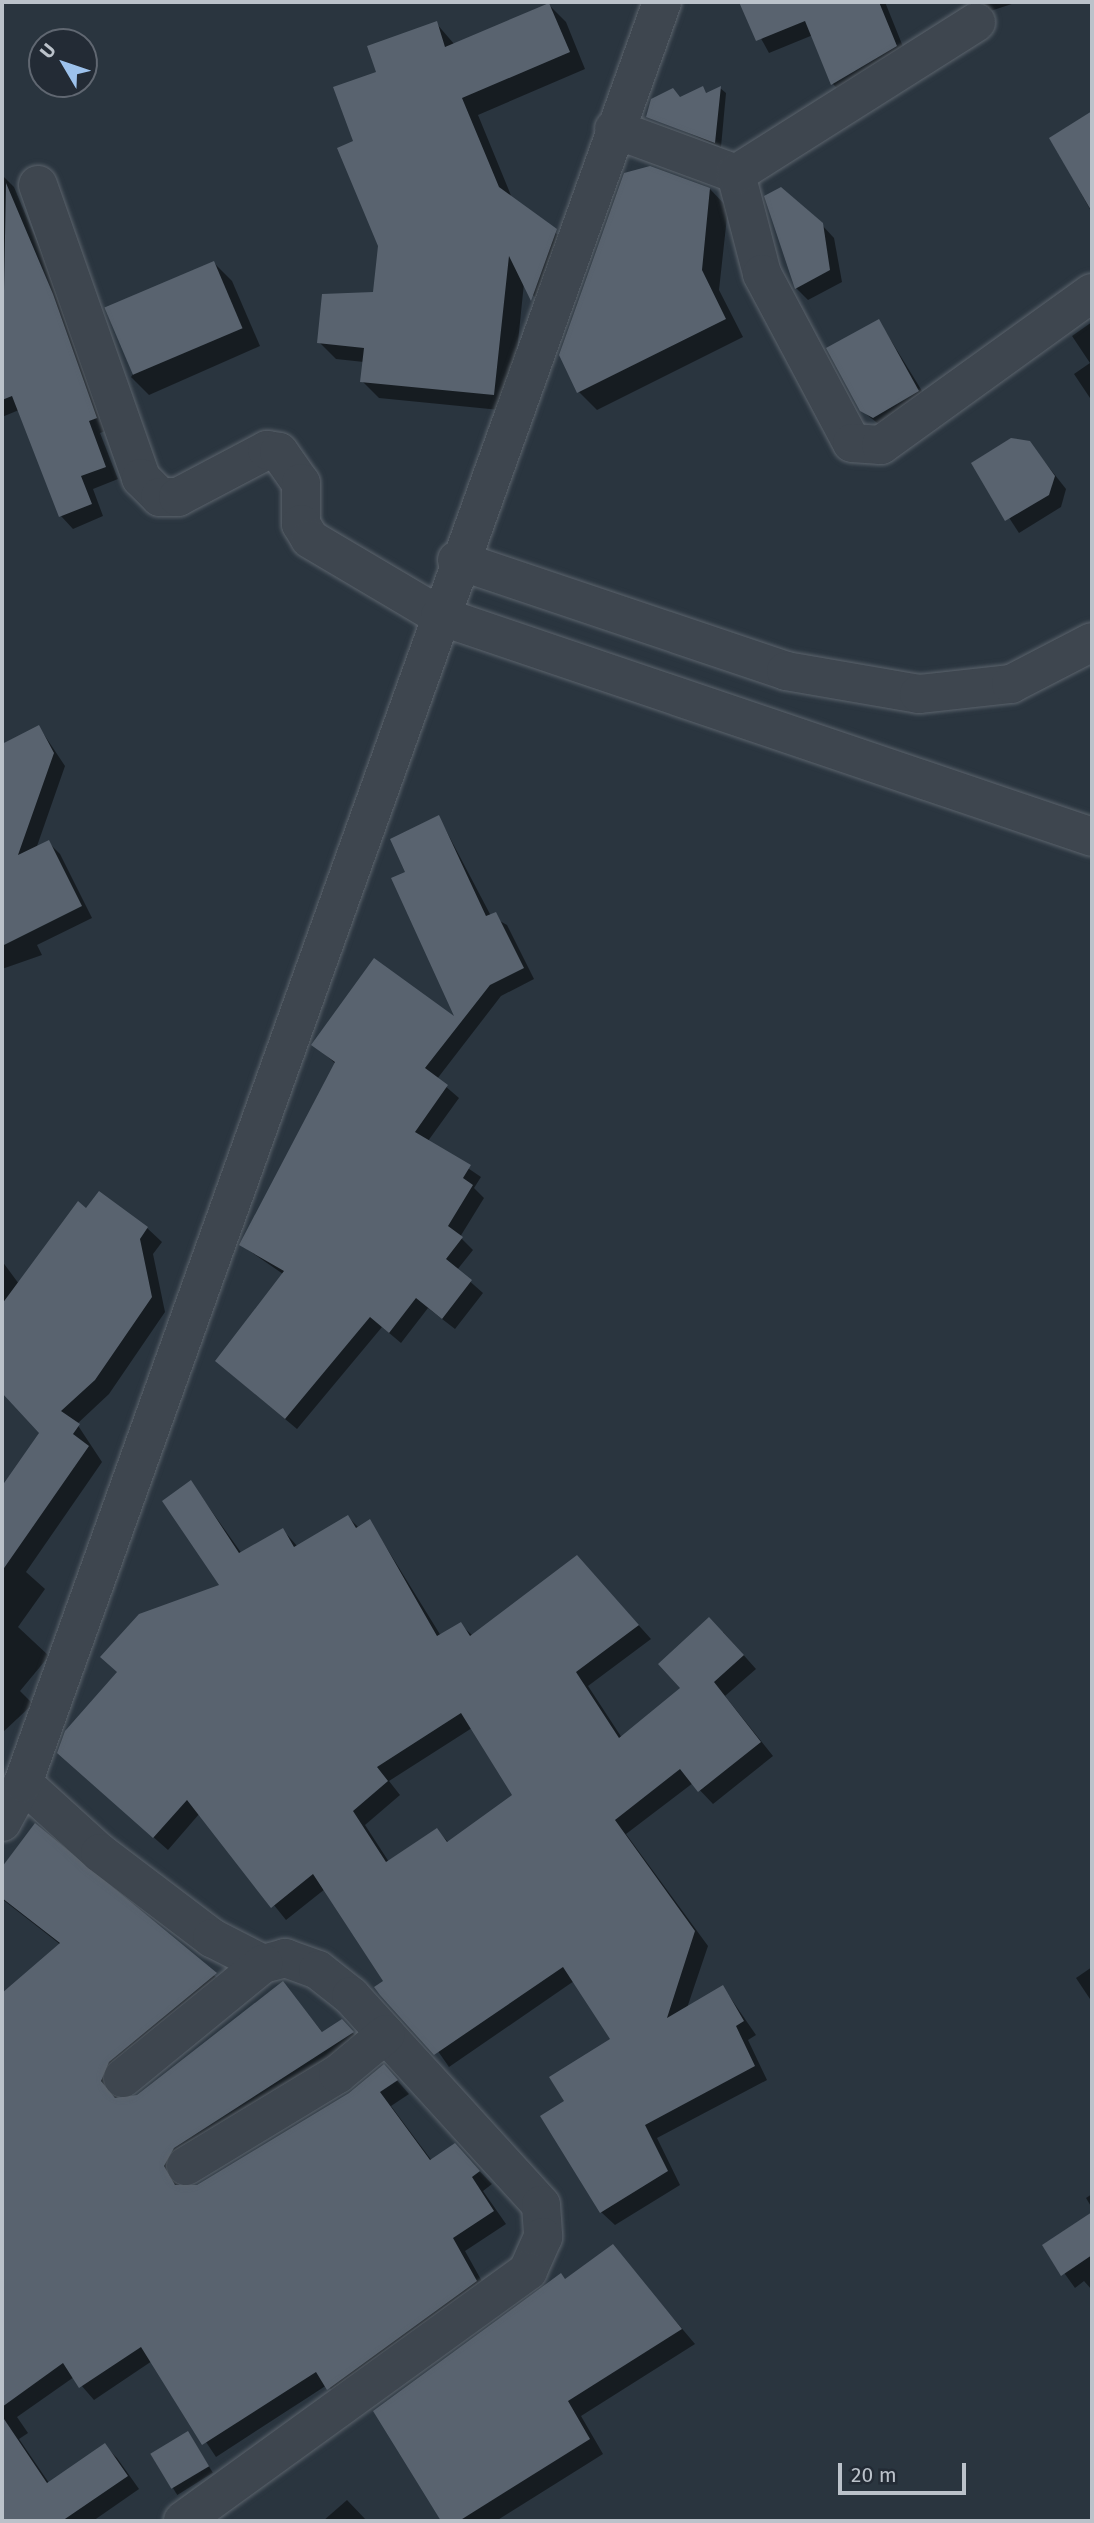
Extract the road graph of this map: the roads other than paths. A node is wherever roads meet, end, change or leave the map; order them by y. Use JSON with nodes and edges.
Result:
{"nodes":[{"id":1,"x":662,"y":2,"type":"edge"},
{"id":2,"x":975,"y":22,"type":"dead end"},
{"id":3,"x":614,"y":129,"type":"junction"},
{"id":4,"x":736,"y":174,"type":"junction"},
{"id":5,"x":38,"y":185,"type":"dead end"},
{"id":6,"x":1092,"y":293,"type":"edge"},
{"id":7,"x":457,"y":560,"type":"junction"},
{"id":8,"x":440,"y":615,"type":"junction"},
{"id":9,"x":1092,"y":642,"type":"edge"},
{"id":10,"x":1092,"y":837,"type":"edge"},
{"id":11,"x":23,"y":1783,"type":"junction"},
{"id":12,"x":2,"y":1822,"type":"edge"},
{"id":13,"x":263,"y":1964,"type":"junction"},
{"id":14,"x":386,"y":2034,"type":"junction"},
{"id":15,"x":123,"y":2078,"type":"dead end"},
{"id":16,"x":186,"y":2166,"type":"dead end"},
{"id":17,"x":183,"y":2521,"type":"edge"}],
"edges":[{"from":1,"to":3,"type":"street"},
{"from":2,"to":4,"type":"street"},
{"from":3,"to":4,"type":"street"},
{"from":3,"to":7,"type":"street"},
{"from":4,"to":6,"type":"street"},
{"from":5,"to":8,"type":"street"},
{"from":7,"to":8,"type":"street"},
{"from":7,"to":9,"type":"street"},
{"from":8,"to":10,"type":"street"},
{"from":8,"to":11,"type":"street"},
{"from":11,"to":12,"type":"street"},
{"from":11,"to":13,"type":"street"},
{"from":13,"to":14,"type":"street"},
{"from":13,"to":15,"type":"street"},
{"from":14,"to":16,"type":"street"},
{"from":14,"to":17,"type":"street"}]}
